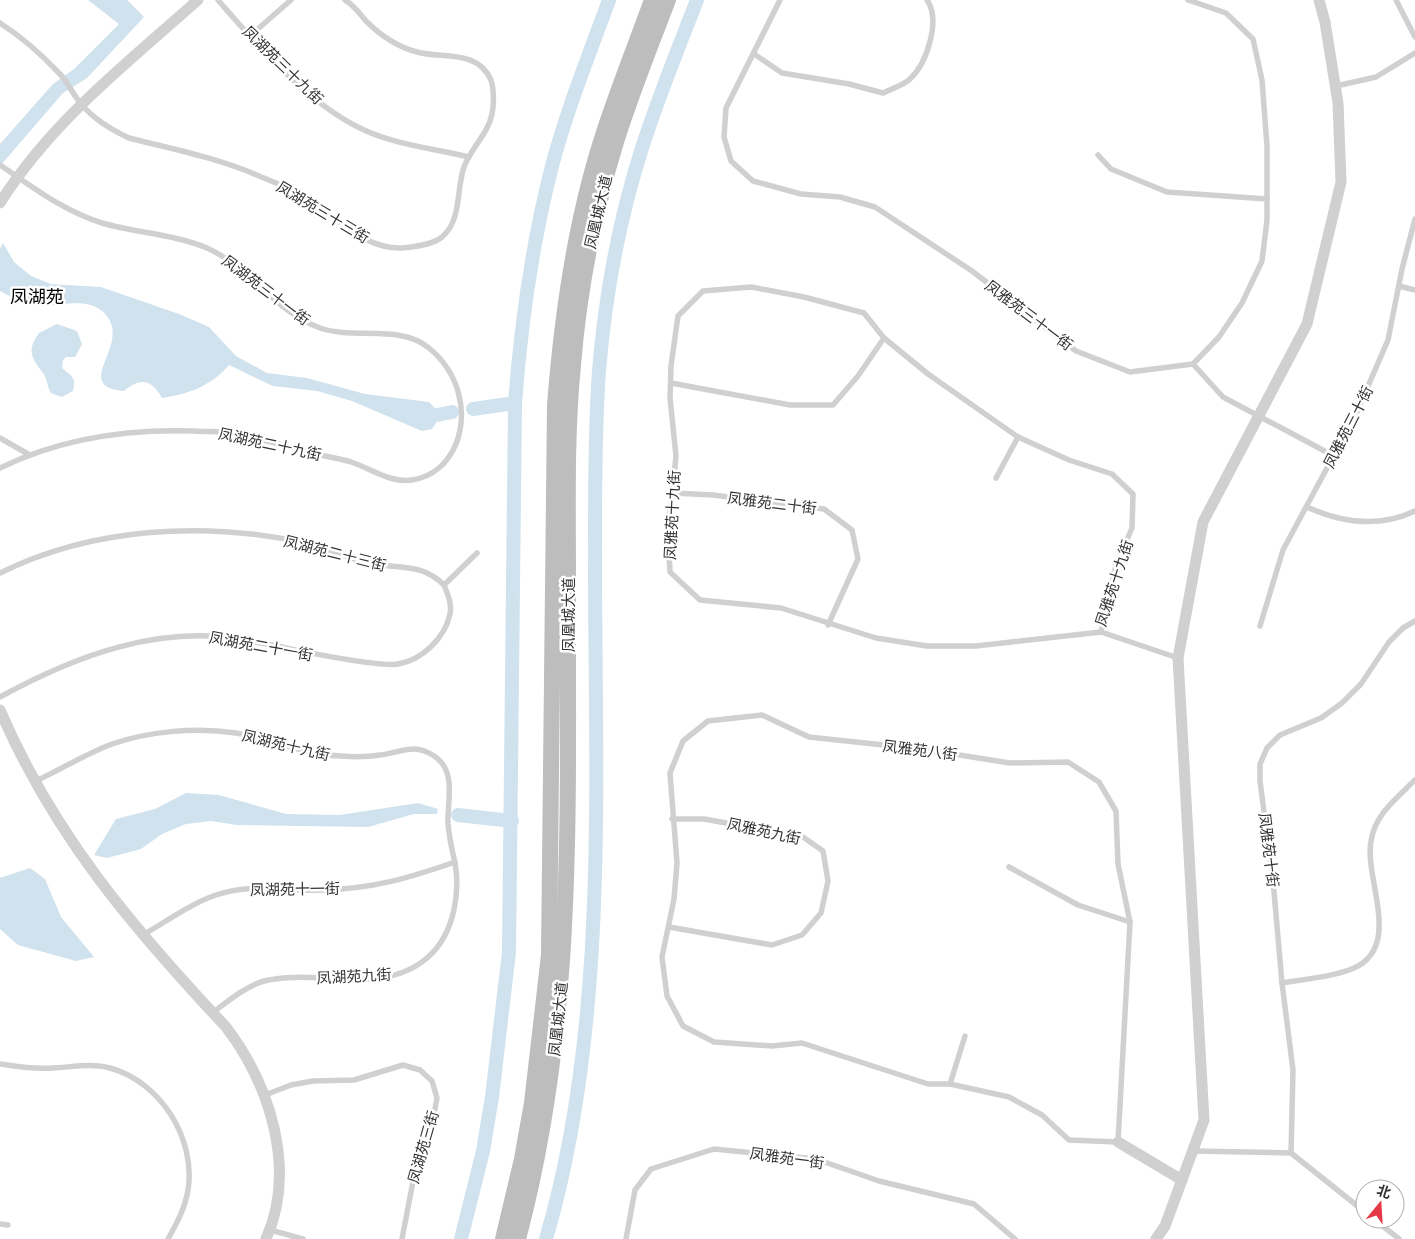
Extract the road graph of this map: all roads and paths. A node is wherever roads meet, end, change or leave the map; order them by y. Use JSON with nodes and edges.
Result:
{"nodes":[{"id":1,"x":198,"y":0,"type":"edge"},
{"id":2,"x":218,"y":0,"type":"edge"},
{"id":3,"x":290,"y":0,"type":"edge"},
{"id":4,"x":345,"y":0,"type":"edge"},
{"id":5,"x":652,"y":0,"type":"edge"},
{"id":6,"x":668,"y":0,"type":"edge"},
{"id":7,"x":780,"y":0,"type":"edge"},
{"id":8,"x":927,"y":0,"type":"edge"},
{"id":9,"x":1188,"y":0,"type":"edge"},
{"id":10,"x":1320,"y":0,"type":"edge"},
{"id":11,"x":1396,"y":0,"type":"edge"},
{"id":12,"x":0,"y":23,"type":"edge"},
{"id":13,"x":251,"y":35,"type":"junction"},
{"id":14,"x":1415,"y":37,"type":"edge"},
{"id":15,"x":1415,"y":53,"type":"edge"},
{"id":16,"x":754,"y":54,"type":"junction"},
{"id":17,"x":1336,"y":86,"type":"junction"},
{"id":18,"x":81,"y":104,"type":"junction"},
{"id":19,"x":1098,"y":155,"type":"dead end"},
{"id":20,"x":469,"y":157,"type":"junction"},
{"id":21,"x":0,"y":165,"type":"edge"},
{"id":22,"x":18,"y":176,"type":"junction"},
{"id":23,"x":1267,"y":199,"type":"junction"},
{"id":24,"x":0,"y":204,"type":"edge"},
{"id":25,"x":1415,"y":219,"type":"edge"},
{"id":26,"x":1399,"y":286,"type":"junction"},
{"id":27,"x":1415,"y":290,"type":"edge"},
{"id":28,"x":884,"y":338,"type":"junction"},
{"id":29,"x":1193,"y":364,"type":"junction"},
{"id":30,"x":670,"y":383,"type":"junction"},
{"id":31,"x":463,"y":406,"type":"joint"},
{"id":32,"x":1259,"y":417,"type":"junction"},
{"id":33,"x":1018,"y":436,"type":"junction"},
{"id":34,"x":0,"y":438,"type":"edge"},
{"id":35,"x":28,"y":454,"type":"junction"},
{"id":36,"x":1334,"y":456,"type":"junction"},
{"id":37,"x":0,"y":468,"type":"edge"},
{"id":38,"x":996,"y":478,"type":"dead end"},
{"id":39,"x":674,"y":492,"type":"junction"},
{"id":40,"x":1307,"y":507,"type":"junction"},
{"id":41,"x":1415,"y":511,"type":"edge"},
{"id":42,"x":477,"y":553,"type":"dead end"},
{"id":43,"x":0,"y":573,"type":"edge"},
{"id":44,"x":444,"y":585,"type":"junction"},
{"id":45,"x":1415,"y":621,"type":"edge"},
{"id":46,"x":828,"y":625,"type":"junction"},
{"id":47,"x":1260,"y":626,"type":"dead end"},
{"id":48,"x":1101,"y":632,"type":"junction"},
{"id":49,"x":1178,"y":658,"type":"junction"},
{"id":50,"x":0,"y":697,"type":"edge"},
{"id":51,"x":0,"y":710,"type":"edge"},
{"id":52,"x":1415,"y":780,"type":"edge"},
{"id":53,"x":34,"y":782,"type":"junction"},
{"id":54,"x":672,"y":819,"type":"junction"},
{"id":55,"x":455,"y":862,"type":"junction"},
{"id":56,"x":1009,"y":867,"type":"dead end"},
{"id":57,"x":1130,"y":922,"type":"junction"},
{"id":58,"x":669,"y":927,"type":"junction"},
{"id":59,"x":142,"y":936,"type":"junction"},
{"id":60,"x":1282,"y":983,"type":"junction"},
{"id":61,"x":212,"y":1013,"type":"junction"},
{"id":62,"x":965,"y":1036,"type":"dead end"},
{"id":63,"x":0,"y":1064,"type":"edge"},
{"id":64,"x":950,"y":1084,"type":"junction"},
{"id":65,"x":265,"y":1095,"type":"junction"},
{"id":66,"x":1118,"y":1142,"type":"junction"},
{"id":67,"x":1192,"y":1151,"type":"junction"},
{"id":68,"x":1291,"y":1153,"type":"junction"},
{"id":69,"x":1182,"y":1180,"type":"junction"},
{"id":70,"x":1355,"y":1204,"type":"edge"},
{"id":71,"x":0,"y":1224,"type":"edge"},
{"id":72,"x":8,"y":1225,"type":"dead end"},
{"id":73,"x":1386,"y":1229,"type":"edge"},
{"id":74,"x":268,"y":1235,"type":"edge"},
{"id":75,"x":168,"y":1239,"type":"edge"},
{"id":76,"x":303,"y":1239,"type":"edge"},
{"id":77,"x":402,"y":1239,"type":"edge"},
{"id":78,"x":503,"y":1239,"type":"edge"},
{"id":79,"x":518,"y":1239,"type":"edge"},
{"id":80,"x":626,"y":1239,"type":"edge"},
{"id":81,"x":1014,"y":1239,"type":"edge"},
{"id":82,"x":1156,"y":1239,"type":"edge"},
{"id":83,"x":1399,"y":1239,"type":"edge"}],
"edges":[{"from":1,"to":18,"type":"street"},
{"from":2,"to":13,"type":"lane","name":"凤湖苑三十九街"},
{"from":3,"to":13,"type":"lane"},
{"from":4,"to":20,"type":"lane"},
{"from":5,"to":78,"type":"main road","name":"凤凰城大道"},
{"from":6,"to":79,"type":"main road","name":"凤凰城大道"},
{"from":7,"to":16,"type":"lane","name":"凤雅苑三十一街"},
{"from":8,"to":16,"type":"lane"},
{"from":9,"to":23,"type":"lane"},
{"from":10,"to":17,"type":"street"},
{"from":11,"to":14,"type":"lane"},
{"from":12,"to":18,"type":"lane","name":"凤湖苑三十三街"},
{"from":13,"to":20,"type":"lane","name":"凤湖苑三十九街"},
{"from":15,"to":17,"type":"lane"},
{"from":16,"to":29,"type":"lane","name":"凤雅苑三十一街"},
{"from":17,"to":32,"type":"street"},
{"from":18,"to":20,"type":"lane","name":"凤湖苑三十三街"},
{"from":18,"to":22,"type":"street"},
{"from":19,"to":23,"type":"lane"},
{"from":21,"to":22,"type":"lane","name":"凤湖苑三十一街"},
{"from":22,"to":24,"type":"street"},
{"from":22,"to":31,"type":"lane","name":"凤湖苑三十一街"},
{"from":23,"to":29,"type":"lane"},
{"from":25,"to":26,"type":"lane","name":"凤雅苑三十街"},
{"from":26,"to":27,"type":"lane"},
{"from":26,"to":36,"type":"lane","name":"凤雅苑三十街"},
{"from":28,"to":30,"type":"lane"},
{"from":28,"to":30,"type":"lane","name":"凤雅苑十九街"},
{"from":28,"to":33,"type":"lane","name":"凤雅苑十九街"},
{"from":29,"to":32,"type":"lane"},
{"from":30,"to":39,"type":"lane","name":"凤雅苑十九街"},
{"from":31,"to":35,"type":"lane","name":"凤湖苑二十九街"},
{"from":32,"to":36,"type":"lane"},
{"from":32,"to":49,"type":"street"},
{"from":33,"to":38,"type":"lane"},
{"from":33,"to":48,"type":"lane","name":"凤雅苑十九街"},
{"from":34,"to":35,"type":"lane"},
{"from":35,"to":37,"type":"lane","name":"凤湖苑二十九街"},
{"from":36,"to":40,"type":"lane","name":"凤雅苑三十街"},
{"from":39,"to":46,"type":"lane","name":"凤雅苑十九街"},
{"from":39,"to":46,"type":"lane","name":"凤雅苑二十街"},
{"from":40,"to":41,"type":"lane"},
{"from":40,"to":47,"type":"lane","name":"凤雅苑三十街"},
{"from":42,"to":44,"type":"lane"},
{"from":43,"to":44,"type":"lane","name":"凤湖苑二十三街"},
{"from":44,"to":50,"type":"lane","name":"凤湖苑二十一街"},
{"from":45,"to":60,"type":"lane","name":"凤雅苑十街"},
{"from":46,"to":48,"type":"lane","name":"凤雅苑十九街"},
{"from":48,"to":49,"type":"lane"},
{"from":49,"to":67,"type":"street"},
{"from":51,"to":53,"type":"street"},
{"from":52,"to":60,"type":"lane"},
{"from":53,"to":55,"type":"lane","name":"凤湖苑十九街"},
{"from":53,"to":59,"type":"street"},
{"from":54,"to":57,"type":"lane","name":"凤雅苑八街"},
{"from":54,"to":58,"type":"lane"},
{"from":54,"to":58,"type":"lane","name":"凤雅苑九街"},
{"from":55,"to":59,"type":"lane","name":"凤湖苑十一街"},
{"from":55,"to":61,"type":"lane","name":"凤湖苑九街"},
{"from":56,"to":57,"type":"lane"},
{"from":57,"to":66,"type":"lane","name":"凤雅苑八街"},
{"from":58,"to":64,"type":"lane"},
{"from":59,"to":61,"type":"street"},
{"from":60,"to":68,"type":"lane","name":"凤雅苑十街"},
{"from":61,"to":65,"type":"street"},
{"from":62,"to":64,"type":"lane"},
{"from":63,"to":75,"type":"lane"},
{"from":64,"to":66,"type":"lane"},
{"from":65,"to":74,"type":"street"},
{"from":65,"to":77,"type":"lane","name":"凤湖苑三街"},
{"from":66,"to":69,"type":"street"},
{"from":67,"to":68,"type":"lane"},
{"from":67,"to":69,"type":"street"},
{"from":68,"to":70,"type":"lane"},
{"from":69,"to":82,"type":"street"},
{"from":71,"to":72,"type":"lane"},
{"from":73,"to":83,"type":"lane"},
{"from":74,"to":76,"type":"lane"},
{"from":80,"to":81,"type":"lane","name":"凤雅苑一街"}]}
